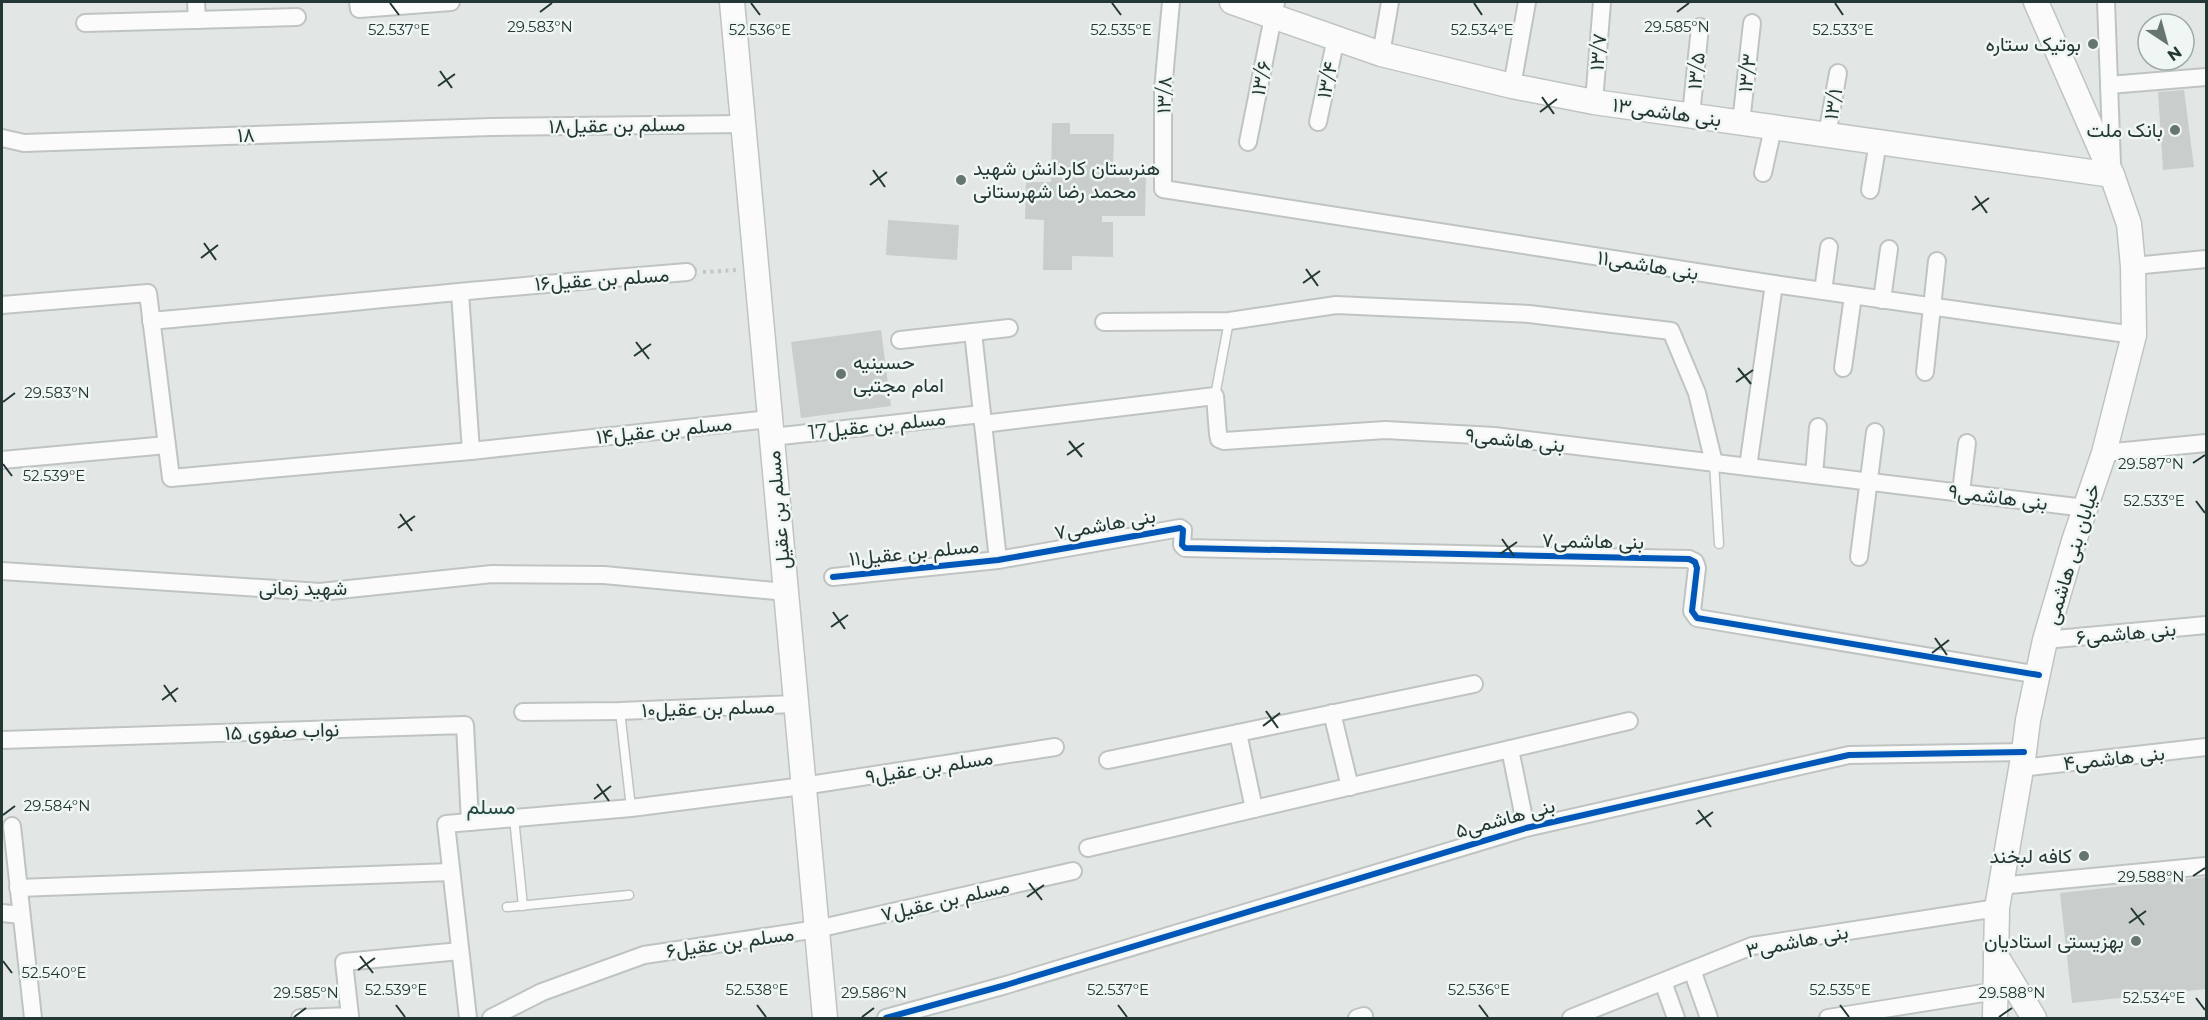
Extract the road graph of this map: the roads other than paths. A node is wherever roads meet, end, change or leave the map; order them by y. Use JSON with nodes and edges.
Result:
{"nodes":[{"id":1,"x":196,"y":2,"type":"edge"},
{"id":2,"x":451,"y":2,"type":"edge"},
{"id":3,"x":732,"y":2,"type":"edge"},
{"id":4,"x":1171,"y":2,"type":"edge"},
{"id":5,"x":1232,"y":2,"type":"edge"},
{"id":6,"x":1390,"y":2,"type":"edge"},
{"id":7,"x":1527,"y":2,"type":"edge"},
{"id":8,"x":1602,"y":2,"type":"edge"},
{"id":9,"x":2036,"y":2,"type":"edge"},
{"id":10,"x":2106,"y":2,"type":"edge"},
{"id":11,"x":358,"y":5,"type":"edge"},
{"id":12,"x":1275,"y":8,"type":"edge"},
{"id":13,"x":297,"y":17,"type":"dead end"},
{"id":14,"x":197,"y":20,"type":"junction"},
{"id":15,"x":85,"y":23,"type":"dead end"},
{"id":16,"x":1752,"y":23,"type":"dead end"},
{"id":17,"x":1700,"y":27,"type":"dead end"},
{"id":18,"x":1336,"y":38,"type":"junction"},
{"id":19,"x":1381,"y":54,"type":"junction"},
{"id":20,"x":1839,"y":74,"type":"dead end"},
{"id":21,"x":2206,"y":77,"type":"edge"},
{"id":22,"x":2109,"y":85,"type":"junction"},
{"id":23,"x":1512,"y":86,"type":"junction"},
{"id":24,"x":1594,"y":102,"type":"junction"},
{"id":25,"x":1691,"y":115,"type":"junction"},
{"id":26,"x":1318,"y":122,"type":"dead end"},
{"id":27,"x":1741,"y":123,"type":"junction"},
{"id":28,"x":743,"y":124,"type":"junction"},
{"id":29,"x":491,"y":127,"type":"joint"},
{"id":30,"x":1773,"y":128,"type":"junction"},
{"id":31,"x":1827,"y":135,"type":"junction"},
{"id":32,"x":2,"y":138,"type":"edge"},
{"id":33,"x":1248,"y":142,"type":"dead end"},
{"id":34,"x":1878,"y":142,"type":"junction"},
{"id":35,"x":1763,"y":173,"type":"dead end"},
{"id":36,"x":2112,"y":175,"type":"junction"},
{"id":37,"x":1163,"y":189,"type":"joint"},
{"id":38,"x":1870,"y":190,"type":"dead end"},
{"id":39,"x":1829,"y":247,"type":"dead end"},
{"id":40,"x":1889,"y":249,"type":"dead end"},
{"id":41,"x":2206,"y":260,"type":"edge"},
{"id":42,"x":1937,"y":261,"type":"dead end"},
{"id":43,"x":2133,"y":266,"type":"junction"},
{"id":44,"x":687,"y":272,"type":"road end"},
{"id":45,"x":1774,"y":284,"type":"junction"},
{"id":46,"x":1823,"y":291,"type":"junction"},
{"id":47,"x":460,"y":293,"type":"junction"},
{"id":48,"x":1853,"y":296,"type":"junction"},
{"id":49,"x":1882,"y":300,"type":"junction"},
{"id":50,"x":2,"y":305,"type":"edge"},
{"id":51,"x":1932,"y":307,"type":"junction"},
{"id":52,"x":151,"y":321,"type":"junction"},
{"id":53,"x":1229,"y":321,"type":"junction"},
{"id":54,"x":1104,"y":322,"type":"dead end"},
{"id":55,"x":1009,"y":328,"type":"dead end"},
{"id":56,"x":973,"y":332,"type":"junction"},
{"id":57,"x":2134,"y":335,"type":"junction"},
{"id":58,"x":900,"y":340,"type":"dead end"},
{"id":59,"x":1843,"y":368,"type":"dead end"},
{"id":60,"x":1925,"y":372,"type":"dead end"},
{"id":61,"x":1215,"y":396,"type":"junction"},
{"id":62,"x":983,"y":419,"type":"junction"},
{"id":63,"x":1818,"y":427,"type":"dead end"},
{"id":64,"x":771,"y":428,"type":"junction"},
{"id":65,"x":1875,"y":432,"type":"dead end"},
{"id":66,"x":2206,"y":442,"type":"edge"},
{"id":67,"x":1967,"y":443,"type":"dead end"},
{"id":68,"x":167,"y":445,"type":"junction"},
{"id":69,"x":471,"y":451,"type":"junction"},
{"id":70,"x":2103,"y":453,"type":"junction"},
{"id":71,"x":2,"y":460,"type":"edge"},
{"id":72,"x":1714,"y":463,"type":"junction"},
{"id":73,"x":1748,"y":467,"type":"junction"},
{"id":74,"x":1814,"y":475,"type":"junction"},
{"id":75,"x":1869,"y":481,"type":"junction"},
{"id":76,"x":1961,"y":492,"type":"junction"},
{"id":77,"x":2085,"y":508,"type":"junction"},
{"id":78,"x":1719,"y":544,"type":"dead end"},
{"id":79,"x":1859,"y":557,"type":"dead end"},
{"id":80,"x":998,"y":560,"type":"junction"},
{"id":81,"x":2,"y":571,"type":"edge"},
{"id":82,"x":833,"y":577,"type":"dead end"},
{"id":83,"x":786,"y":592,"type":"junction"},
{"id":84,"x":2206,"y":625,"type":"edge"},
{"id":85,"x":2045,"y":640,"type":"junction"},
{"id":86,"x":2039,"y":675,"type":"junction"},
{"id":87,"x":1474,"y":684,"type":"dead end"},
{"id":88,"x":796,"y":705,"type":"junction"},
{"id":89,"x":620,"y":711,"type":"junction"},
{"id":90,"x":523,"y":712,"type":"dead end"},
{"id":91,"x":1332,"y":713,"type":"junction"},
{"id":92,"x":1629,"y":721,"type":"dead end"},
{"id":93,"x":1238,"y":733,"type":"junction"},
{"id":94,"x":2,"y":740,"type":"edge"},
{"id":95,"x":1054,"y":747,"type":"dead end"},
{"id":96,"x":2206,"y":747,"type":"edge"},
{"id":97,"x":1510,"y":749,"type":"junction"},
{"id":98,"x":1108,"y":760,"type":"dead end"},
{"id":99,"x":2023,"y":760,"type":"junction"},
{"id":100,"x":803,"y":786,"type":"junction"},
{"id":101,"x":1350,"y":787,"type":"junction"},
{"id":102,"x":631,"y":808,"type":"junction"},
{"id":103,"x":1254,"y":809,"type":"junction"},
{"id":104,"x":514,"y":818,"type":"junction"},
{"id":105,"x":470,"y":822,"type":"junction"},
{"id":106,"x":12,"y":826,"type":"dead end"},
{"id":107,"x":1526,"y":828,"type":"junction"},
{"id":108,"x":1088,"y":848,"type":"dead end"},
{"id":109,"x":2206,"y":866,"type":"edge"},
{"id":110,"x":1073,"y":871,"type":"dead end"},
{"id":111,"x":451,"y":872,"type":"junction"},
{"id":112,"x":18,"y":888,"type":"junction"},
{"id":113,"x":629,"y":895,"type":"dead end"},
{"id":114,"x":1998,"y":897,"type":"junction"},
{"id":115,"x":523,"y":906,"type":"junction"},
{"id":116,"x":507,"y":907,"type":"dead end"},
{"id":117,"x":2,"y":913,"type":"edge"},
{"id":118,"x":21,"y":915,"type":"junction"},
{"id":119,"x":817,"y":929,"type":"junction"},
{"id":120,"x":460,"y":951,"type":"junction"},
{"id":121,"x":1996,"y":956,"type":"junction"},
{"id":122,"x":1692,"y":970,"type":"junction"},
{"id":123,"x":1663,"y":982,"type":"junction"},
{"id":124,"x":1996,"y":991,"type":"junction"},
{"id":125,"x":33,"y":1018,"type":"edge"},
{"id":126,"x":300,"y":1018,"type":"edge"},
{"id":127,"x":468,"y":1018,"type":"edge"},
{"id":128,"x":491,"y":1018,"type":"edge"},
{"id":129,"x":825,"y":1018,"type":"edge"},
{"id":130,"x":886,"y":1018,"type":"edge"},
{"id":131,"x":1571,"y":1018,"type":"edge"},
{"id":132,"x":1676,"y":1018,"type":"edge"},
{"id":133,"x":1709,"y":1018,"type":"edge"},
{"id":134,"x":1828,"y":1018,"type":"edge"},
{"id":135,"x":1995,"y":1018,"type":"edge"},
{"id":136,"x":2034,"y":1018,"type":"edge"}],
"edges":[{"from":1,"to":14,"type":"street"},
{"from":2,"to":11,"type":"street"},
{"from":3,"to":28,"type":"street","name":"مسلم بن عقیل"},
{"from":4,"to":37,"type":"street","name":"۱۳/۸"},
{"from":5,"to":12,"type":"street","name":"بنی هاشمی۱۳"},
{"from":6,"to":19,"type":"street"},
{"from":7,"to":23,"type":"street"},
{"from":8,"to":24,"type":"street","name":"۱۳/۷"},
{"from":9,"to":36,"type":"street","name":"خیابان بنی هاشمی"},
{"from":10,"to":22,"type":"street"},
{"from":12,"to":18,"type":"street","name":"بنی هاشمی۱۳"},
{"from":12,"to":33,"type":"street","name":"۱۳/۶"},
{"from":13,"to":14,"type":"street"},
{"from":14,"to":15,"type":"street"},
{"from":16,"to":27,"type":"street","name":"۱۳/۳"},
{"from":17,"to":25,"type":"street","name":"۱۳/۵"},
{"from":18,"to":19,"type":"street","name":"بنی هاشمی۱۳"},
{"from":18,"to":26,"type":"street","name":"۱۳/۴"},
{"from":19,"to":23,"type":"street","name":"بنی هاشمی۱۳"},
{"from":20,"to":31,"type":"street","name":"۱۳/۱"},
{"from":21,"to":22,"type":"street"},
{"from":22,"to":36,"type":"street"},
{"from":23,"to":24,"type":"street","name":"بنی هاشمی۱۳"},
{"from":24,"to":25,"type":"street","name":"بنی هاشمی۱۳"},
{"from":25,"to":27,"type":"street","name":"بنی هاشمی۱۳"},
{"from":27,"to":30,"type":"street","name":"بنی هاشمی۱۳"},
{"from":28,"to":29,"type":"street","name":"مسلم بن عقیل۱۸"},
{"from":28,"to":64,"type":"street","name":"مسلم بن عقیل"},
{"from":29,"to":32,"type":"street","name":"۱۸"},
{"from":30,"to":31,"type":"street","name":"بنی هاشمی۱۳"},
{"from":30,"to":35,"type":"street"},
{"from":31,"to":34,"type":"street","name":"بنی هاشمی۱۳"},
{"from":34,"to":36,"type":"street","name":"بنی هاشمی۱۳"},
{"from":34,"to":38,"type":"street"},
{"from":36,"to":43,"type":"street","name":"خیابان بنی هاشمی"},
{"from":37,"to":45,"type":"street","name":"بنی هاشمی۱۱"},
{"from":39,"to":46,"type":"street"},
{"from":40,"to":49,"type":"street"},
{"from":41,"to":43,"type":"street"},
{"from":42,"to":51,"type":"street"},
{"from":43,"to":57,"type":"street","name":"خیابان بنی هاشمی"},
{"from":44,"to":47,"type":"street","name":"مسلم بن عقیل۱۶"},
{"from":45,"to":46,"type":"street","name":"بنی هاشمی۱۱"},
{"from":45,"to":73,"type":"street"},
{"from":46,"to":48,"type":"street","name":"بنی هاشمی۱۱"},
{"from":47,"to":52,"type":"street","name":"مسلم بن عقیل۱۶"},
{"from":47,"to":69,"type":"street"},
{"from":48,"to":49,"type":"street","name":"بنی هاشمی۱۱"},
{"from":48,"to":59,"type":"street"},
{"from":49,"to":51,"type":"street","name":"بنی هاشمی۱۱"},
{"from":50,"to":52,"type":"street"},
{"from":51,"to":57,"type":"street","name":"بنی هاشمی۱۱"},
{"from":51,"to":60,"type":"street"},
{"from":52,"to":68,"type":"street"},
{"from":53,"to":54,"type":"street"},
{"from":53,"to":61,"type":"lane"},
{"from":53,"to":72,"type":"street"},
{"from":55,"to":56,"type":"street"},
{"from":56,"to":58,"type":"street"},
{"from":56,"to":62,"type":"street"},
{"from":57,"to":70,"type":"street","name":"خیابان بنی هاشمی"},
{"from":61,"to":62,"type":"street"},
{"from":61,"to":72,"type":"street","name":"بنی هاشمی۹"},
{"from":62,"to":64,"type":"street","name":"مسلم بن عقیل17"},
{"from":62,"to":80,"type":"street"},
{"from":63,"to":74,"type":"street"},
{"from":64,"to":69,"type":"street","name":"مسلم بن عقیل۱۴"},
{"from":64,"to":83,"type":"street","name":"مسلم بن عقیل"},
{"from":65,"to":75,"type":"street"},
{"from":66,"to":70,"type":"street"},
{"from":67,"to":76,"type":"street"},
{"from":68,"to":69,"type":"street","name":"مسلم بن عقیل۱۴"},
{"from":68,"to":71,"type":"street"},
{"from":70,"to":77,"type":"street","name":"خیابان بنی هاشمی"},
{"from":72,"to":73,"type":"street","name":"بنی هاشمی۹"},
{"from":72,"to":78,"type":"lane"},
{"from":73,"to":74,"type":"street","name":"بنی هاشمی۹"},
{"from":74,"to":75,"type":"street","name":"بنی هاشمی۹"},
{"from":75,"to":76,"type":"street","name":"بنی هاشمی۹"},
{"from":75,"to":79,"type":"street"},
{"from":76,"to":77,"type":"street","name":"بنی هاشمی۹"},
{"from":77,"to":85,"type":"street","name":"خیابان بنی هاشمی"},
{"from":80,"to":82,"type":"street","name":"مسلم بن عقیل۱۱"},
{"from":80,"to":86,"type":"street","name":"بنی هاشمی۷"},
{"from":81,"to":83,"type":"street","name":"شهید زمانی"},
{"from":83,"to":88,"type":"street","name":"مسلم بن عقیل"},
{"from":84,"to":85,"type":"street","name":"۶بنی هاشمی"},
{"from":85,"to":86,"type":"street","name":"خیابان بنی هاشمی"},
{"from":86,"to":99,"type":"street","name":"خیابان بنی هاشمی"},
{"from":87,"to":91,"type":"street"},
{"from":88,"to":89,"type":"street","name":"مسلم بن عقیل۱۰"},
{"from":88,"to":100,"type":"street","name":"مسلم بن عقیل"},
{"from":89,"to":90,"type":"street","name":"مسلم بن عقیل۱۰"},
{"from":89,"to":102,"type":"lane"},
{"from":91,"to":93,"type":"street"},
{"from":91,"to":101,"type":"street"},
{"from":92,"to":97,"type":"street"},
{"from":93,"to":98,"type":"street"},
{"from":93,"to":103,"type":"street"},
{"from":94,"to":105,"type":"street","name":"نواب صفوی ۱۵"},
{"from":95,"to":100,"type":"street","name":"مسلم بن عقیل۹"},
{"from":96,"to":99,"type":"street","name":"۴بنی هاشمی"},
{"from":97,"to":101,"type":"street"},
{"from":97,"to":107,"type":"street"},
{"from":99,"to":107,"type":"street","name":"بنی هاشمی۵"},
{"from":99,"to":114,"type":"street","name":"خیابان بنی هاشمی"},
{"from":100,"to":102,"type":"street","name":"مسلم بن عقیل۹"},
{"from":100,"to":119,"type":"street","name":"مسلم بن عقیل"},
{"from":101,"to":103,"type":"street"},
{"from":102,"to":104,"type":"street","name":"مسلم بن عقیل۹"},
{"from":103,"to":108,"type":"street"},
{"from":104,"to":105,"type":"street","name":"مسلم بن عقیل۹"},
{"from":104,"to":115,"type":"lane"},
{"from":105,"to":111,"type":"street","name":"مسلم بن عقیل۹"},
{"from":106,"to":112,"type":"street"},
{"from":107,"to":130,"type":"street","name":"بنی هاشمی۵"},
{"from":109,"to":114,"type":"street","name":"بنی هاشمی۳"},
{"from":110,"to":119,"type":"street","name":"مسلم بن عقیل۷"},
{"from":111,"to":112,"type":"street"},
{"from":111,"to":120,"type":"street"},
{"from":112,"to":118,"type":"street"},
{"from":113,"to":115,"type":"lane"},
{"from":114,"to":121,"type":"street","name":"خیابان بنی هاشمی"},
{"from":114,"to":122,"type":"street","name":"بنی هاشمی۳"},
{"from":115,"to":116,"type":"lane"},
{"from":117,"to":118,"type":"street"},
{"from":118,"to":125,"type":"street"},
{"from":119,"to":128,"type":"street","name":"مسلم بن عقیل۶"},
{"from":119,"to":129,"type":"street","name":"مسلم بن عقیل"},
{"from":120,"to":126,"type":"street"},
{"from":120,"to":127,"type":"street"},
{"from":121,"to":124,"type":"street","name":"خیابان بنی هاشمی"},
{"from":121,"to":136,"type":"street"},
{"from":122,"to":123,"type":"street","name":"بنی هاشمی۳"},
{"from":122,"to":133,"type":"street"},
{"from":123,"to":131,"type":"street","name":"بنی هاشمی۳"},
{"from":123,"to":132,"type":"street"},
{"from":124,"to":134,"type":"street"},
{"from":124,"to":135,"type":"street","name":"خیابان بنی هاشمی"}]}
